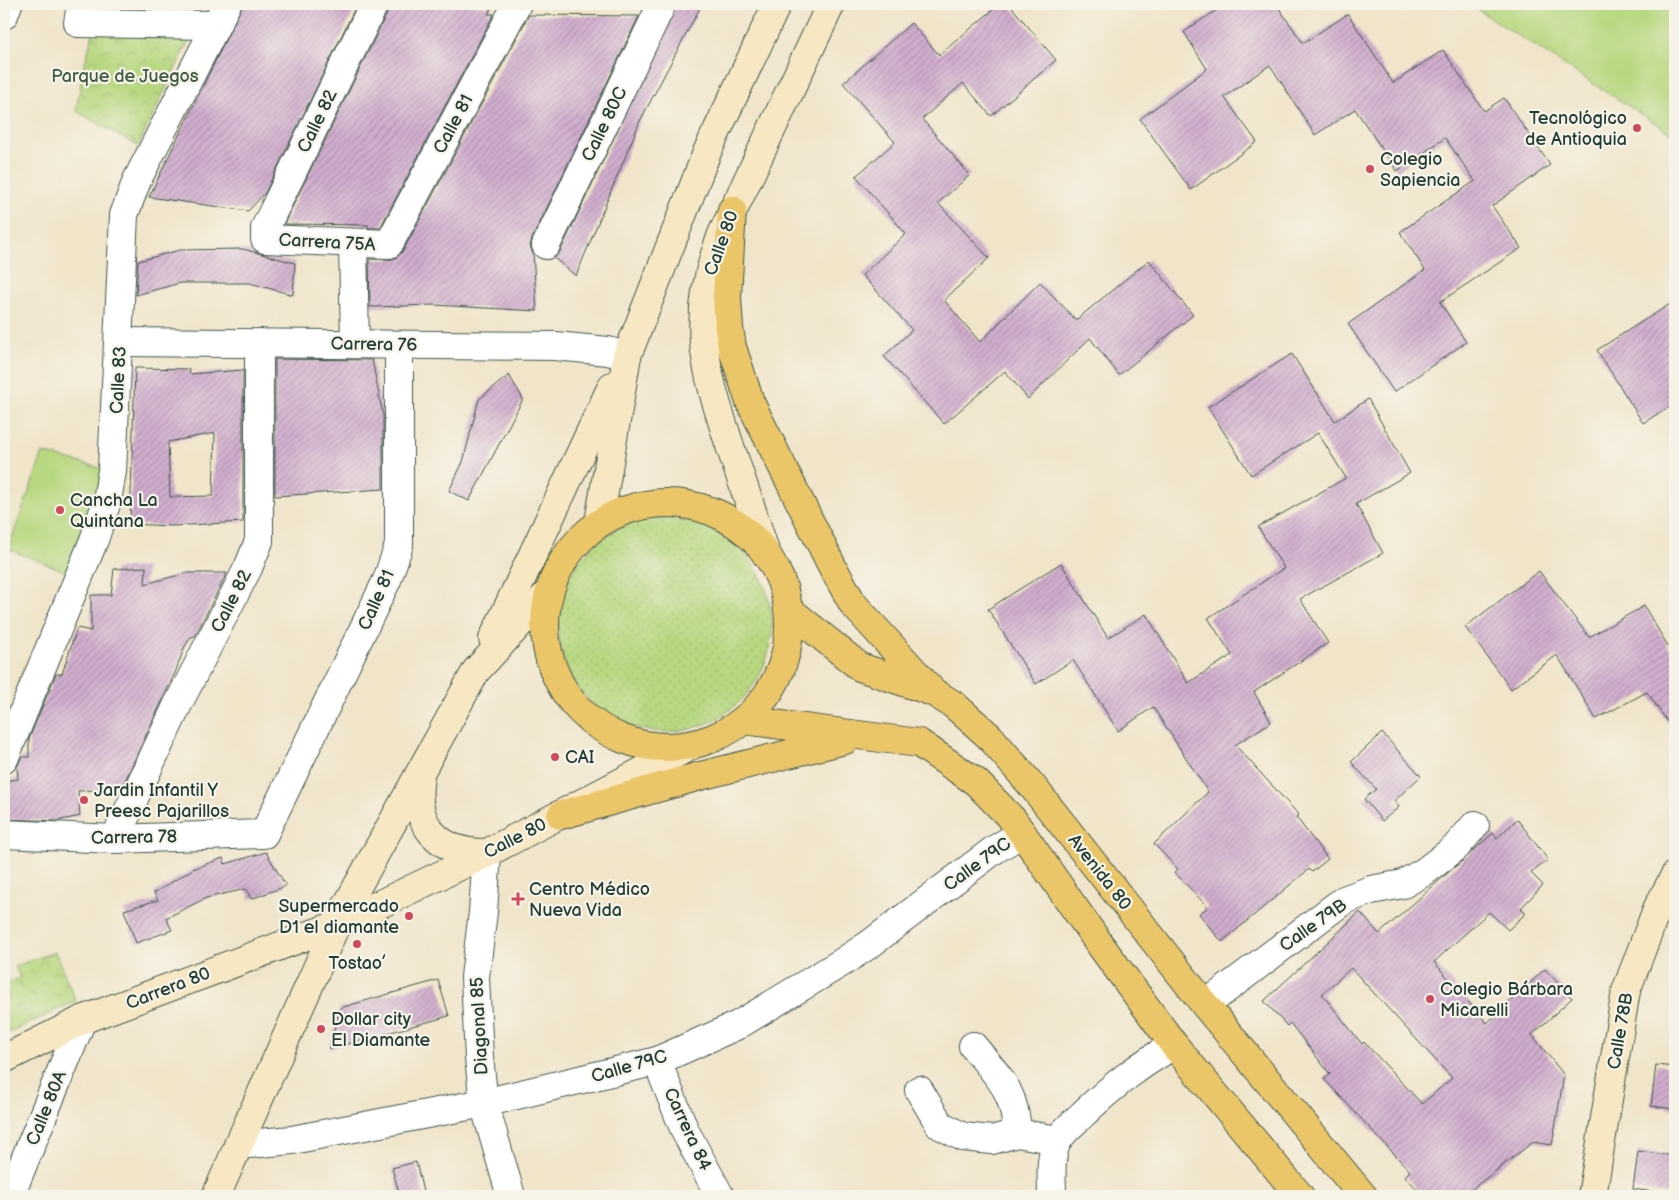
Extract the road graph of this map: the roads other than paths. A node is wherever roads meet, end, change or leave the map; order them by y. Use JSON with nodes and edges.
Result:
{"nodes":[{"id":1,"x":8,"y":4,"type":"edge"},
{"id":2,"x":374,"y":4,"type":"edge"},
{"id":3,"x":517,"y":4,"type":"edge"},
{"id":4,"x":662,"y":4,"type":"edge"},
{"id":5,"x":777,"y":4,"type":"edge"},
{"id":6,"x":831,"y":4,"type":"edge"},
{"id":7,"x":4,"y":14,"type":"edge"},
{"id":8,"x":80,"y":14,"type":"edge"},
{"id":9,"x":220,"y":15,"type":"edge"},
{"id":10,"x":732,"y":210,"type":"junction"},
{"id":11,"x":265,"y":239,"type":"joint"},
{"id":12,"x":353,"y":243,"type":"junction"},
{"id":13,"x":389,"y":244,"type":"joint"},
{"id":14,"x":546,"y":244,"type":"dead end"},
{"id":15,"x":120,"y":342,"type":"junction"},
{"id":16,"x":259,"y":343,"type":"junction"},
{"id":17,"x":355,"y":344,"type":"junction"},
{"id":18,"x":399,"y":345,"type":"junction"},
{"id":19,"x":627,"y":356,"type":"junction"},
{"id":20,"x":599,"y":522,"type":"junction"},
{"id":21,"x":766,"y":554,"type":"junction"},
{"id":22,"x":548,"y":593,"type":"junction"},
{"id":23,"x":788,"y":609,"type":"junction"},
{"id":24,"x":476,"y":670,"type":"junction"},
{"id":25,"x":933,"y":692,"type":"junction"},
{"id":26,"x":744,"y":720,"type":"junction"},
{"id":27,"x":863,"y":736,"type":"junction"},
{"id":28,"x":692,"y":745,"type":"junction"},
{"id":29,"x":4,"y":759,"type":"edge"},
{"id":30,"x":424,"y":767,"type":"junction"},
{"id":31,"x":561,"y":815,"type":"junction"},
{"id":32,"x":1475,"y":825,"type":"dead end"},
{"id":33,"x":1022,"y":833,"type":"junction"},
{"id":34,"x":4,"y":834,"type":"edge"},
{"id":35,"x":264,"y":834,"type":"joint"},
{"id":36,"x":115,"y":840,"type":"junction"},
{"id":37,"x":487,"y":853,"type":"junction"},
{"id":38,"x":1675,"y":875,"type":"edge"},
{"id":39,"x":336,"y":925,"type":"junction"},
{"id":40,"x":1205,"y":1005,"type":"junction"},
{"id":41,"x":82,"y":1020,"type":"junction"},
{"id":42,"x":1174,"y":1045,"type":"junction"},
{"id":43,"x":972,"y":1046,"type":"dead end"},
{"id":44,"x":4,"y":1059,"type":"edge"},
{"id":45,"x":658,"y":1061,"type":"junction"},
{"id":46,"x":918,"y":1090,"type":"dead end"},
{"id":47,"x":484,"y":1104,"type":"junction"},
{"id":48,"x":1017,"y":1133,"type":"junction"},
{"id":49,"x":1058,"y":1140,"type":"junction"},
{"id":50,"x":238,"y":1145,"type":"junction"},
{"id":51,"x":10,"y":1196,"type":"edge"},
{"id":52,"x":216,"y":1196,"type":"edge"},
{"id":53,"x":511,"y":1196,"type":"edge"},
{"id":54,"x":720,"y":1196,"type":"edge"},
{"id":55,"x":1052,"y":1196,"type":"edge"},
{"id":56,"x":1300,"y":1196,"type":"edge"},
{"id":57,"x":1363,"y":1196,"type":"edge"},
{"id":58,"x":1592,"y":1196,"type":"edge"}],
"edges":[{"from":1,"to":7,"type":"street"},
{"from":2,"to":11,"type":"street","name":"Calle 82"},
{"from":3,"to":13,"type":"street","name":"Calle 81"},
{"from":4,"to":14,"type":"street","name":"Calle 80C"},
{"from":5,"to":19,"type":"street"},
{"from":6,"to":10,"type":"street","name":"Calle 80"},
{"from":8,"to":9,"type":"street"},
{"from":9,"to":15,"type":"street","name":"Calle 83"},
{"from":10,"to":21,"type":"street","name":"Calle 80"},
{"from":10,"to":25,"type":"main road"},
{"from":11,"to":12,"type":"street","name":"Carrera 75A"},
{"from":12,"to":13,"type":"street","name":"Carrera 75A"},
{"from":12,"to":17,"type":"street"},
{"from":15,"to":16,"type":"street","name":"Carrera 76"},
{"from":15,"to":29,"type":"street","name":"Calle 83"},
{"from":16,"to":17,"type":"street","name":"Carrera 76"},
{"from":16,"to":36,"type":"street","name":"Calle 82"},
{"from":17,"to":18,"type":"street","name":"Carrera 76"},
{"from":18,"to":19,"type":"street","name":"Carrera 76"},
{"from":18,"to":35,"type":"street","name":"Calle 81"},
{"from":19,"to":20,"type":"street"},
{"from":19,"to":24,"type":"street"},
{"from":20,"to":21,"type":"main road"},
{"from":20,"to":22,"type":"main road"},
{"from":21,"to":23,"type":"main road"},
{"from":22,"to":24,"type":"street"},
{"from":22,"to":28,"type":"main road"},
{"from":23,"to":25,"type":"main road","name":"Avenida 80"},
{"from":23,"to":26,"type":"main road"},
{"from":24,"to":30,"type":"street"},
{"from":25,"to":40,"type":"main road","name":"Avenida 80"},
{"from":26,"to":27,"type":"main road"},
{"from":26,"to":28,"type":"main road"},
{"from":27,"to":31,"type":"main road"},
{"from":27,"to":33,"type":"main road"},
{"from":28,"to":31,"type":"street","name":"Calle 80"},
{"from":30,"to":37,"type":"street"},
{"from":30,"to":39,"type":"street"},
{"from":31,"to":37,"type":"street","name":"Calle 80"},
{"from":32,"to":40,"type":"street","name":"Calle 79B"},
{"from":33,"to":42,"type":"main road"},
{"from":33,"to":45,"type":"street","name":"Calle 79C"},
{"from":34,"to":36,"type":"street","name":"Carrera 78"},
{"from":35,"to":36,"type":"street","name":"Carrera 78"},
{"from":37,"to":39,"type":"street","name":"Calle 80"},
{"from":37,"to":47,"type":"street","name":"Diagonal 85"},
{"from":38,"to":58,"type":"street","name":"Calle 78B"},
{"from":39,"to":41,"type":"street","name":"Carrera 80"},
{"from":39,"to":50,"type":"street"},
{"from":40,"to":57,"type":"main road","name":"Avenida 80"},
{"from":41,"to":44,"type":"street","name":"Carrera 80"},
{"from":41,"to":51,"type":"street","name":"Calle 80A"},
{"from":42,"to":49,"type":"street"},
{"from":42,"to":56,"type":"main road"},
{"from":43,"to":48,"type":"street"},
{"from":45,"to":47,"type":"street","name":"Calle 79C"},
{"from":45,"to":54,"type":"street","name":"Carrera 84"},
{"from":46,"to":48,"type":"street"},
{"from":47,"to":50,"type":"street","name":"Calle 79C"},
{"from":47,"to":53,"type":"street","name":"Diagonal 85"},
{"from":48,"to":49,"type":"street"},
{"from":49,"to":55,"type":"street"},
{"from":50,"to":52,"type":"street"}]}
